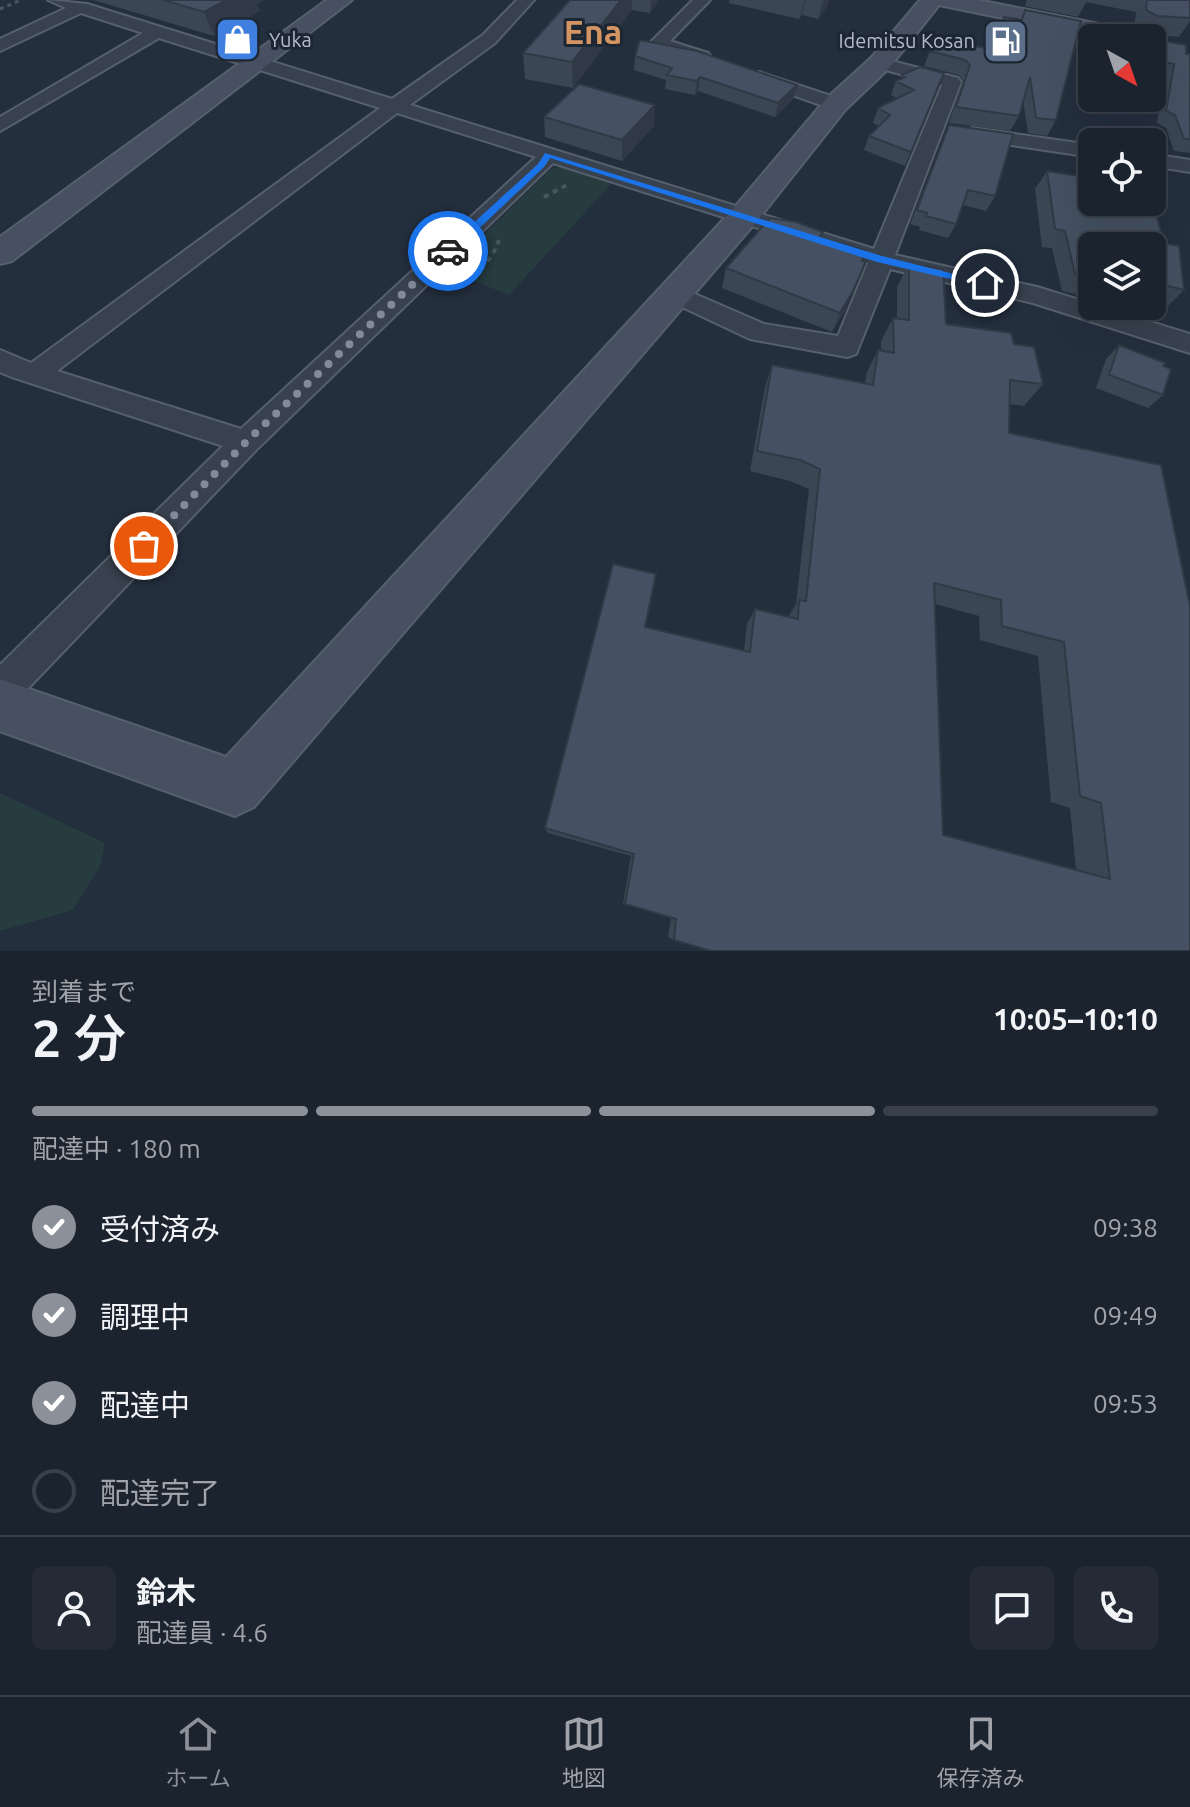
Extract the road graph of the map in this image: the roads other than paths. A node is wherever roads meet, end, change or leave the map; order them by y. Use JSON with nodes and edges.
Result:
{"nodes":[{"id":1,"x":56,"y":0,"type":"edge"},
{"id":2,"x":341,"y":0,"type":"edge"},
{"id":3,"x":526,"y":0,"type":"edge"},
{"id":4,"x":702,"y":0,"type":"edge"},
{"id":5,"x":932,"y":0,"type":"edge"},
{"id":6,"x":945,"y":0,"type":"edge"},
{"id":7,"x":81,"y":7,"type":"junction"},
{"id":8,"x":1078,"y":27,"type":"edge"},
{"id":9,"x":158,"y":31,"type":"junction"},
{"id":10,"x":0,"y":46,"type":"edge"},
{"id":11,"x":257,"y":62,"type":"junction"},
{"id":12,"x":718,"y":63,"type":"edge"},
{"id":13,"x":880,"y":63,"type":"junction"},
{"id":14,"x":748,"y":73,"type":"edge"},
{"id":15,"x":836,"y":104,"type":"junction"},
{"id":16,"x":393,"y":107,"type":"junction"},
{"id":17,"x":0,"y":125,"type":"edge"},
{"id":18,"x":934,"y":129,"type":"junction"},
{"id":19,"x":1078,"y":149,"type":"edge"},
{"id":20,"x":548,"y":154,"type":"junction"},
{"id":21,"x":1166,"y":162,"type":"edge"},
{"id":22,"x":1190,"y":166,"type":"edge"},
{"id":23,"x":745,"y":215,"type":"junction"},
{"id":24,"x":0,"y":253,"type":"edge"},
{"id":25,"x":881,"y":259,"type":"junction"},
{"id":26,"x":674,"y":293,"type":"junction"},
{"id":27,"x":1190,"y":344,"type":"edge"},
{"id":28,"x":0,"y":360,"type":"edge"},
{"id":29,"x":35,"y":374,"type":"junction"},
{"id":30,"x":246,"y":442,"type":"junction"},
{"id":31,"x":0,"y":691,"type":"edge"},
{"id":32,"x":0,"y":705,"type":"edge"}],
"edges":[{"from":1,"to":7,"type":"street"},
{"from":2,"to":11,"type":"street"},
{"from":3,"to":16,"type":"street"},
{"from":4,"to":12,"type":"street"},
{"from":5,"to":13,"type":"street"},
{"from":6,"to":8,"type":"street"},
{"from":7,"to":9,"type":"street"},
{"from":7,"to":10,"type":"street"},
{"from":9,"to":11,"type":"street"},
{"from":9,"to":17,"type":"street"},
{"from":11,"to":16,"type":"street"},
{"from":11,"to":24,"type":"street"},
{"from":13,"to":15,"type":"street"},
{"from":13,"to":18,"type":"street"},
{"from":14,"to":15,"type":"street"},
{"from":15,"to":23,"type":"street"},
{"from":16,"to":20,"type":"street"},
{"from":16,"to":29,"type":"street"},
{"from":18,"to":19,"type":"street"},
{"from":18,"to":25,"type":"street"},
{"from":20,"to":23,"type":"street"},
{"from":20,"to":30,"type":"street"},
{"from":21,"to":22,"type":"street"},
{"from":23,"to":25,"type":"street"},
{"from":23,"to":26,"type":"street"},
{"from":25,"to":26,"type":"street"},
{"from":25,"to":27,"type":"street"},
{"from":26,"to":32,"type":"street"},
{"from":28,"to":29,"type":"street"},
{"from":29,"to":30,"type":"street"},
{"from":30,"to":31,"type":"street"}]}
